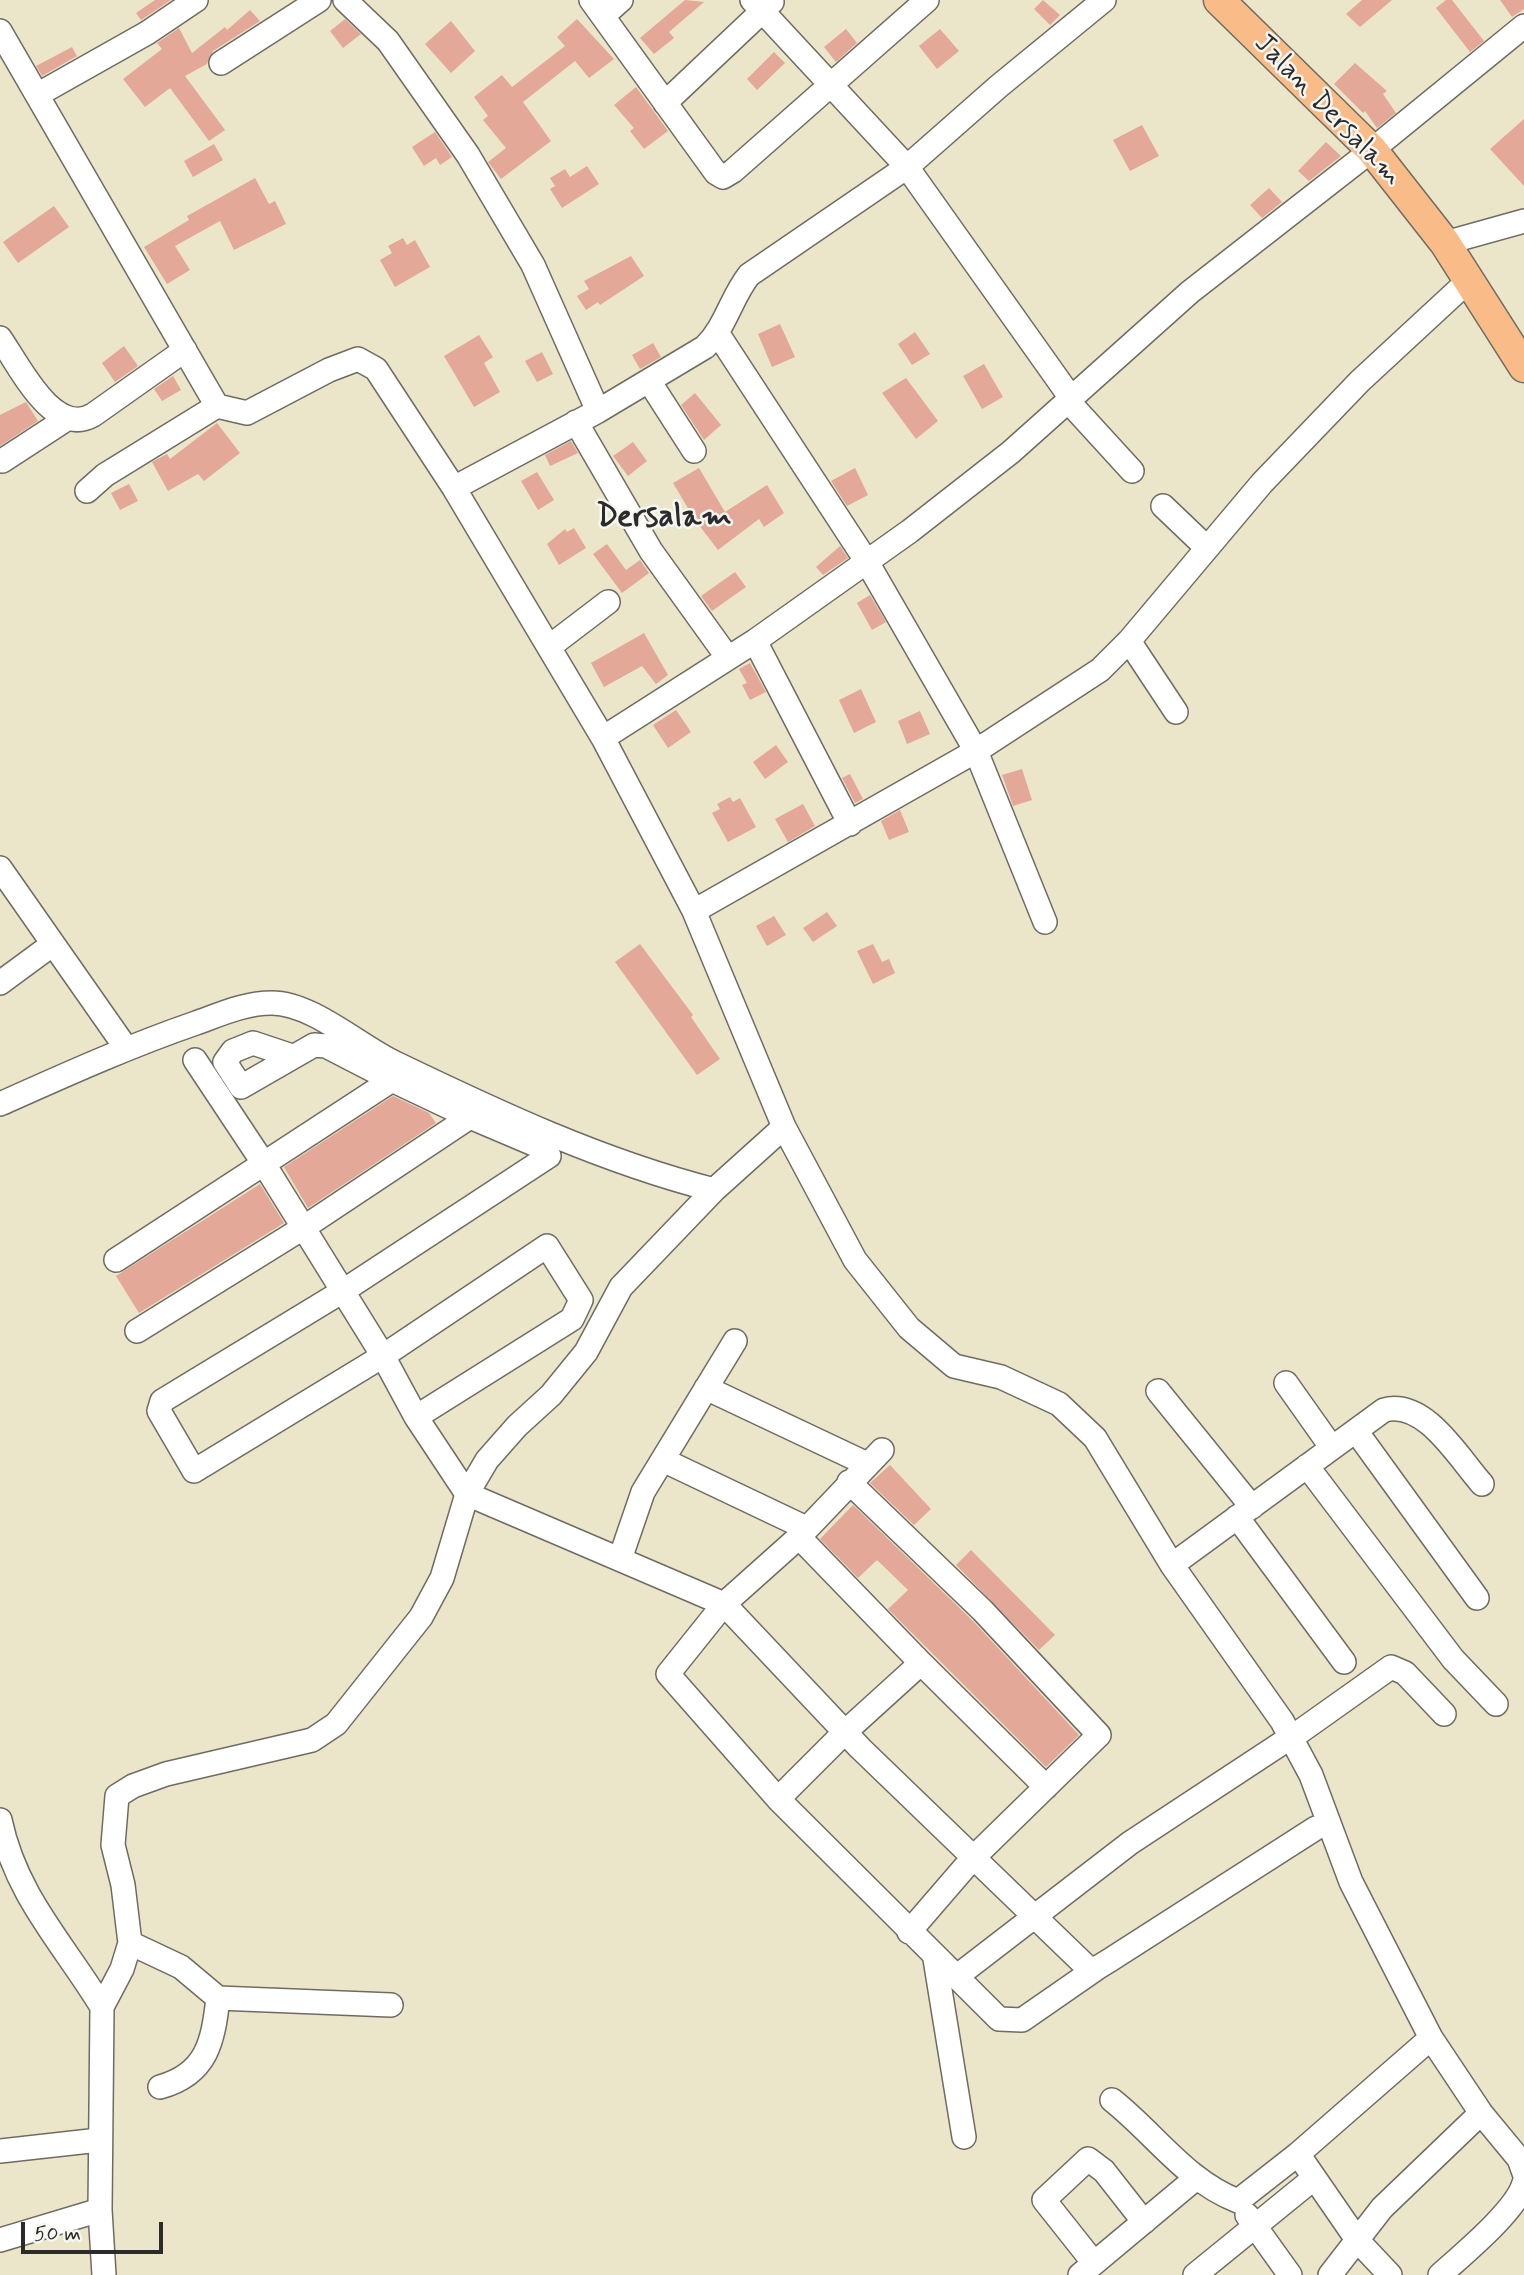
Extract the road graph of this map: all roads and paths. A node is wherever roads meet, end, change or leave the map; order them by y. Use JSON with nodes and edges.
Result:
{"nodes":[{"id":1,"x":196,"y":0,"type":"edge"},
{"id":2,"x":319,"y":0,"type":"edge"},
{"id":3,"x":345,"y":0,"type":"edge"},
{"id":4,"x":621,"y":0,"type":"edge"},
{"id":5,"x":927,"y":0,"type":"edge"},
{"id":6,"x":1104,"y":0,"type":"edge"},
{"id":7,"x":1219,"y":0,"type":"edge"},
{"id":8,"x":762,"y":3,"type":"edge"},
{"id":9,"x":597,"y":8,"type":"edge"},
{"id":10,"x":1524,"y":26,"type":"edge"},
{"id":11,"x":0,"y":31,"type":"edge"},
{"id":12,"x":221,"y":63,"type":"dead end"},
{"id":13,"x":830,"y":85,"type":"junction"},
{"id":14,"x":37,"y":95,"type":"junction"},
{"id":15,"x":665,"y":103,"type":"junction"},
{"id":16,"x":1372,"y":150,"type":"junction"},
{"id":17,"x":907,"y":167,"type":"junction"},
{"id":18,"x":1524,"y":221,"type":"edge"},
{"id":19,"x":1445,"y":243,"type":"junction"},
{"id":20,"x":1467,"y":282,"type":"junction"},
{"id":21,"x":718,"y":334,"type":"junction"},
{"id":22,"x":0,"y":338,"type":"edge"},
{"id":23,"x":185,"y":350,"type":"junction"},
{"id":24,"x":1524,"y":367,"type":"edge"},
{"id":25,"x":649,"y":381,"type":"junction"},
{"id":26,"x":1069,"y":399,"type":"junction"},
{"id":27,"x":217,"y":406,"type":"junction"},
{"id":28,"x":598,"y":411,"type":"junction"},
{"id":29,"x":68,"y":418,"type":"junction"},
{"id":30,"x":576,"y":422,"type":"junction"},
{"id":31,"x":694,"y":451,"type":"dead end"},
{"id":32,"x":2,"y":461,"type":"edge"},
{"id":33,"x":1132,"y":471,"type":"dead end"},
{"id":34,"x":454,"y":488,"type":"junction"},
{"id":35,"x":87,"y":491,"type":"dead end"},
{"id":36,"x":1163,"y":506,"type":"dead end"},
{"id":37,"x":1207,"y":548,"type":"junction"},
{"id":38,"x":867,"y":562,"type":"junction"},
{"id":39,"x":608,"y":601,"type":"dead end"},
{"id":40,"x":1129,"y":640,"type":"junction"},
{"id":41,"x":755,"y":641,"type":"junction"},
{"id":42,"x":549,"y":647,"type":"junction"},
{"id":43,"x":728,"y":658,"type":"junction"},
{"id":44,"x":1176,"y":712,"type":"dead end"},
{"id":45,"x":603,"y":738,"type":"junction"},
{"id":46,"x":976,"y":751,"type":"junction"},
{"id":47,"x":850,"y":824,"type":"junction"},
{"id":48,"x":3,"y":879,"type":"edge"},
{"id":49,"x":694,"y":911,"type":"junction"},
{"id":50,"x":1045,"y":922,"type":"dead end"},
{"id":51,"x":53,"y":944,"type":"junction"},
{"id":52,"x":0,"y":983,"type":"edge"},
{"id":53,"x":126,"y":1048,"type":"junction"},
{"id":54,"x":292,"y":1056,"type":"dead end"},
{"id":55,"x":195,"y":1060,"type":"dead end"},
{"id":56,"x":392,"y":1080,"type":"junction"},
{"id":57,"x":0,"y":1104,"type":"edge"},
{"id":58,"x":470,"y":1117,"type":"junction"},
{"id":59,"x":784,"y":1127,"type":"junction"},
{"id":60,"x":264,"y":1164,"type":"junction"},
{"id":61,"x":714,"y":1189,"type":"junction"},
{"id":62,"x":303,"y":1228,"type":"junction"},
{"id":63,"x":116,"y":1260,"type":"dead end"},
{"id":64,"x":343,"y":1291,"type":"junction"},
{"id":65,"x":137,"y":1331,"type":"dead end"},
{"id":66,"x":735,"y":1341,"type":"dead end"},
{"id":67,"x":383,"y":1356,"type":"junction"},
{"id":68,"x":1286,"y":1383,"type":"dead end"},
{"id":69,"x":706,"y":1388,"type":"junction"},
{"id":70,"x":1158,"y":1391,"type":"dead end"},
{"id":71,"x":416,"y":1417,"type":"junction"},
{"id":72,"x":1356,"y":1431,"type":"junction"},
{"id":73,"x":1332,"y":1448,"type":"junction"},
{"id":74,"x":663,"y":1460,"type":"junction"},
{"id":75,"x":1307,"y":1466,"type":"junction"},
{"id":76,"x":849,"y":1482,"type":"junction"},
{"id":77,"x":1482,"y":1484,"type":"dead end"},
{"id":78,"x":467,"y":1494,"type":"junction"},
{"id":79,"x":1244,"y":1512,"type":"junction"},
{"id":80,"x":802,"y":1532,"type":"junction"},
{"id":81,"x":620,"y":1559,"type":"junction"},
{"id":82,"x":1172,"y":1566,"type":"junction"},
{"id":83,"x":1477,"y":1598,"type":"dead end"},
{"id":84,"x":723,"y":1604,"type":"junction"},
{"id":85,"x":1344,"y":1662,"type":"dead end"},
{"id":86,"x":921,"y":1663,"type":"junction"},
{"id":87,"x":1496,"y":1704,"type":"dead end"},
{"id":88,"x":1444,"y":1714,"type":"dead end"},
{"id":89,"x":845,"y":1732,"type":"junction"},
{"id":90,"x":1287,"y":1740,"type":"junction"},
{"id":91,"x":1046,"y":1787,"type":"junction"},
{"id":92,"x":778,"y":1799,"type":"junction"},
{"id":93,"x":0,"y":1820,"type":"edge"},
{"id":94,"x":1316,"y":1828,"type":"dead end"},
{"id":95,"x":972,"y":1859,"type":"junction"},
{"id":96,"x":1035,"y":1915,"type":"junction"},
{"id":97,"x":909,"y":1932,"type":"junction"},
{"id":98,"x":130,"y":1943,"type":"junction"},
{"id":99,"x":935,"y":1959,"type":"junction"},
{"id":100,"x":1097,"y":1968,"type":"junction"},
{"id":101,"x":956,"y":1977,"type":"junction"},
{"id":102,"x":218,"y":1998,"type":"junction"},
{"id":103,"x":391,"y":2005,"type":"dead end"},
{"id":104,"x":102,"y":2007,"type":"junction"},
{"id":105,"x":1431,"y":2038,"type":"junction"},
{"id":106,"x":160,"y":2087,"type":"dead end"},
{"id":107,"x":1112,"y":2101,"type":"dead end"},
{"id":108,"x":1481,"y":2112,"type":"junction"},
{"id":109,"x":964,"y":2137,"type":"dead end"},
{"id":110,"x":99,"y":2140,"type":"junction"},
{"id":111,"x":0,"y":2151,"type":"edge"},
{"id":112,"x":1298,"y":2154,"type":"junction"},
{"id":113,"x":1524,"y":2172,"type":"edge"},
{"id":114,"x":1195,"y":2179,"type":"junction"},
{"id":115,"x":1313,"y":2179,"type":"junction"},
{"id":116,"x":1524,"y":2183,"type":"edge"},
{"id":117,"x":1238,"y":2201,"type":"junction"},
{"id":118,"x":100,"y":2210,"type":"junction"},
{"id":119,"x":1144,"y":2222,"type":"junction"},
{"id":120,"x":1254,"y":2227,"type":"junction"},
{"id":121,"x":0,"y":2240,"type":"edge"},
{"id":122,"x":1358,"y":2241,"type":"junction"},
{"id":123,"x":1087,"y":2269,"type":"edge"},
{"id":124,"x":104,"y":2275,"type":"edge"},
{"id":125,"x":1195,"y":2275,"type":"edge"},
{"id":126,"x":1290,"y":2275,"type":"edge"},
{"id":127,"x":1330,"y":2275,"type":"edge"},
{"id":128,"x":1391,"y":2275,"type":"edge"},
{"id":129,"x":1440,"y":2275,"type":"edge"}],
"edges":[{"from":1,"to":14,"type":"street"},
{"from":2,"to":12,"type":"street"},
{"from":3,"to":28,"type":"street"},
{"from":4,"to":9,"type":"street"},
{"from":5,"to":13,"type":"street"},
{"from":6,"to":17,"type":"street"},
{"from":7,"to":16,"type":"main road","name":"Jalan Dersalam"},
{"from":8,"to":13,"type":"street"},
{"from":8,"to":15,"type":"street"},
{"from":9,"to":15,"type":"street"},
{"from":10,"to":16,"type":"street"},
{"from":11,"to":14,"type":"street"},
{"from":13,"to":15,"type":"street"},
{"from":13,"to":17,"type":"street"},
{"from":14,"to":23,"type":"street"},
{"from":16,"to":19,"type":"main road","name":"Jalan Dersalam"},
{"from":16,"to":26,"type":"street"},
{"from":17,"to":21,"type":"street"},
{"from":17,"to":26,"type":"street"},
{"from":18,"to":19,"type":"street"},
{"from":19,"to":20,"type":"main road","name":"Jalan Dersalam"},
{"from":20,"to":24,"type":"main road","name":"Jalan Dersalam"},
{"from":20,"to":37,"type":"street"},
{"from":21,"to":25,"type":"street"},
{"from":21,"to":38,"type":"street"},
{"from":22,"to":29,"type":"street"},
{"from":23,"to":27,"type":"street"},
{"from":23,"to":29,"type":"street"},
{"from":25,"to":28,"type":"street"},
{"from":25,"to":31,"type":"street"},
{"from":26,"to":33,"type":"street"},
{"from":26,"to":38,"type":"street"},
{"from":27,"to":34,"type":"street"},
{"from":27,"to":35,"type":"street"},
{"from":28,"to":30,"type":"street"},
{"from":29,"to":32,"type":"street"},
{"from":30,"to":34,"type":"street"},
{"from":30,"to":43,"type":"street"},
{"from":34,"to":42,"type":"street"},
{"from":36,"to":37,"type":"street"},
{"from":37,"to":40,"type":"street"},
{"from":38,"to":41,"type":"street"},
{"from":38,"to":46,"type":"street"},
{"from":39,"to":42,"type":"street"},
{"from":40,"to":44,"type":"street"},
{"from":40,"to":46,"type":"street"},
{"from":41,"to":43,"type":"street"},
{"from":41,"to":47,"type":"street"},
{"from":42,"to":45,"type":"street"},
{"from":43,"to":45,"type":"street"},
{"from":45,"to":49,"type":"street"},
{"from":46,"to":47,"type":"street"},
{"from":46,"to":50,"type":"street"},
{"from":47,"to":49,"type":"street"},
{"from":48,"to":51,"type":"street"},
{"from":49,"to":59,"type":"street"},
{"from":51,"to":52,"type":"street"},
{"from":51,"to":53,"type":"street"},
{"from":53,"to":57,"type":"street"},
{"from":53,"to":61,"type":"street"},
{"from":54,"to":56,"type":"street"},
{"from":55,"to":60,"type":"street"},
{"from":56,"to":58,"type":"street"},
{"from":56,"to":60,"type":"street"},
{"from":58,"to":62,"type":"street"},
{"from":58,"to":64,"type":"street"},
{"from":59,"to":61,"type":"street"},
{"from":59,"to":82,"type":"street"},
{"from":60,"to":62,"type":"street"},
{"from":60,"to":63,"type":"street"},
{"from":61,"to":78,"type":"street"},
{"from":62,"to":64,"type":"street"},
{"from":62,"to":65,"type":"street"},
{"from":64,"to":67,"type":"street"},
{"from":64,"to":67,"type":"street"},
{"from":66,"to":69,"type":"street"},
{"from":67,"to":71,"type":"street"},
{"from":67,"to":71,"type":"street"},
{"from":68,"to":73,"type":"street"},
{"from":69,"to":74,"type":"street"},
{"from":69,"to":76,"type":"street"},
{"from":70,"to":79,"type":"street"},
{"from":71,"to":78,"type":"street"},
{"from":72,"to":73,"type":"street"},
{"from":72,"to":77,"type":"street"},
{"from":72,"to":83,"type":"street"},
{"from":73,"to":75,"type":"street"},
{"from":74,"to":80,"type":"street"},
{"from":74,"to":81,"type":"street"},
{"from":75,"to":79,"type":"street"},
{"from":75,"to":87,"type":"street"},
{"from":76,"to":80,"type":"street"},
{"from":76,"to":91,"type":"street"},
{"from":78,"to":81,"type":"street"},
{"from":78,"to":98,"type":"street"},
{"from":79,"to":82,"type":"street"},
{"from":79,"to":85,"type":"street"},
{"from":80,"to":84,"type":"street"},
{"from":80,"to":86,"type":"street"},
{"from":81,"to":84,"type":"street"},
{"from":82,"to":90,"type":"street"},
{"from":84,"to":89,"type":"street"},
{"from":84,"to":92,"type":"street"},
{"from":86,"to":89,"type":"street"},
{"from":86,"to":91,"type":"street"},
{"from":88,"to":90,"type":"street"},
{"from":89,"to":92,"type":"street"},
{"from":89,"to":95,"type":"street"},
{"from":90,"to":96,"type":"street"},
{"from":90,"to":105,"type":"street"},
{"from":91,"to":95,"type":"street"},
{"from":92,"to":97,"type":"street"},
{"from":93,"to":104,"type":"street"},
{"from":94,"to":100,"type":"street"},
{"from":95,"to":96,"type":"street"},
{"from":95,"to":97,"type":"street"},
{"from":96,"to":100,"type":"street"},
{"from":96,"to":101,"type":"street"},
{"from":97,"to":99,"type":"street"},
{"from":98,"to":102,"type":"street"},
{"from":98,"to":104,"type":"street"},
{"from":99,"to":101,"type":"street"},
{"from":99,"to":109,"type":"street"},
{"from":100,"to":101,"type":"street"},
{"from":102,"to":103,"type":"street"},
{"from":102,"to":106,"type":"street"},
{"from":104,"to":110,"type":"street"},
{"from":105,"to":108,"type":"street"},
{"from":105,"to":112,"type":"street"},
{"from":107,"to":114,"type":"street"},
{"from":108,"to":113,"type":"street"},
{"from":108,"to":122,"type":"street"},
{"from":110,"to":111,"type":"street"},
{"from":110,"to":118,"type":"street"},
{"from":112,"to":115,"type":"street"},
{"from":112,"to":117,"type":"street"},
{"from":114,"to":117,"type":"street"},
{"from":114,"to":119,"type":"street"},
{"from":115,"to":120,"type":"street"},
{"from":115,"to":122,"type":"street"},
{"from":116,"to":129,"type":"street"},
{"from":117,"to":120,"type":"street"},
{"from":118,"to":121,"type":"street"},
{"from":118,"to":124,"type":"street"},
{"from":119,"to":123,"type":"street"},
{"from":119,"to":123,"type":"street"},
{"from":120,"to":125,"type":"street"},
{"from":120,"to":126,"type":"street"},
{"from":122,"to":127,"type":"street"},
{"from":122,"to":128,"type":"street"}]}
